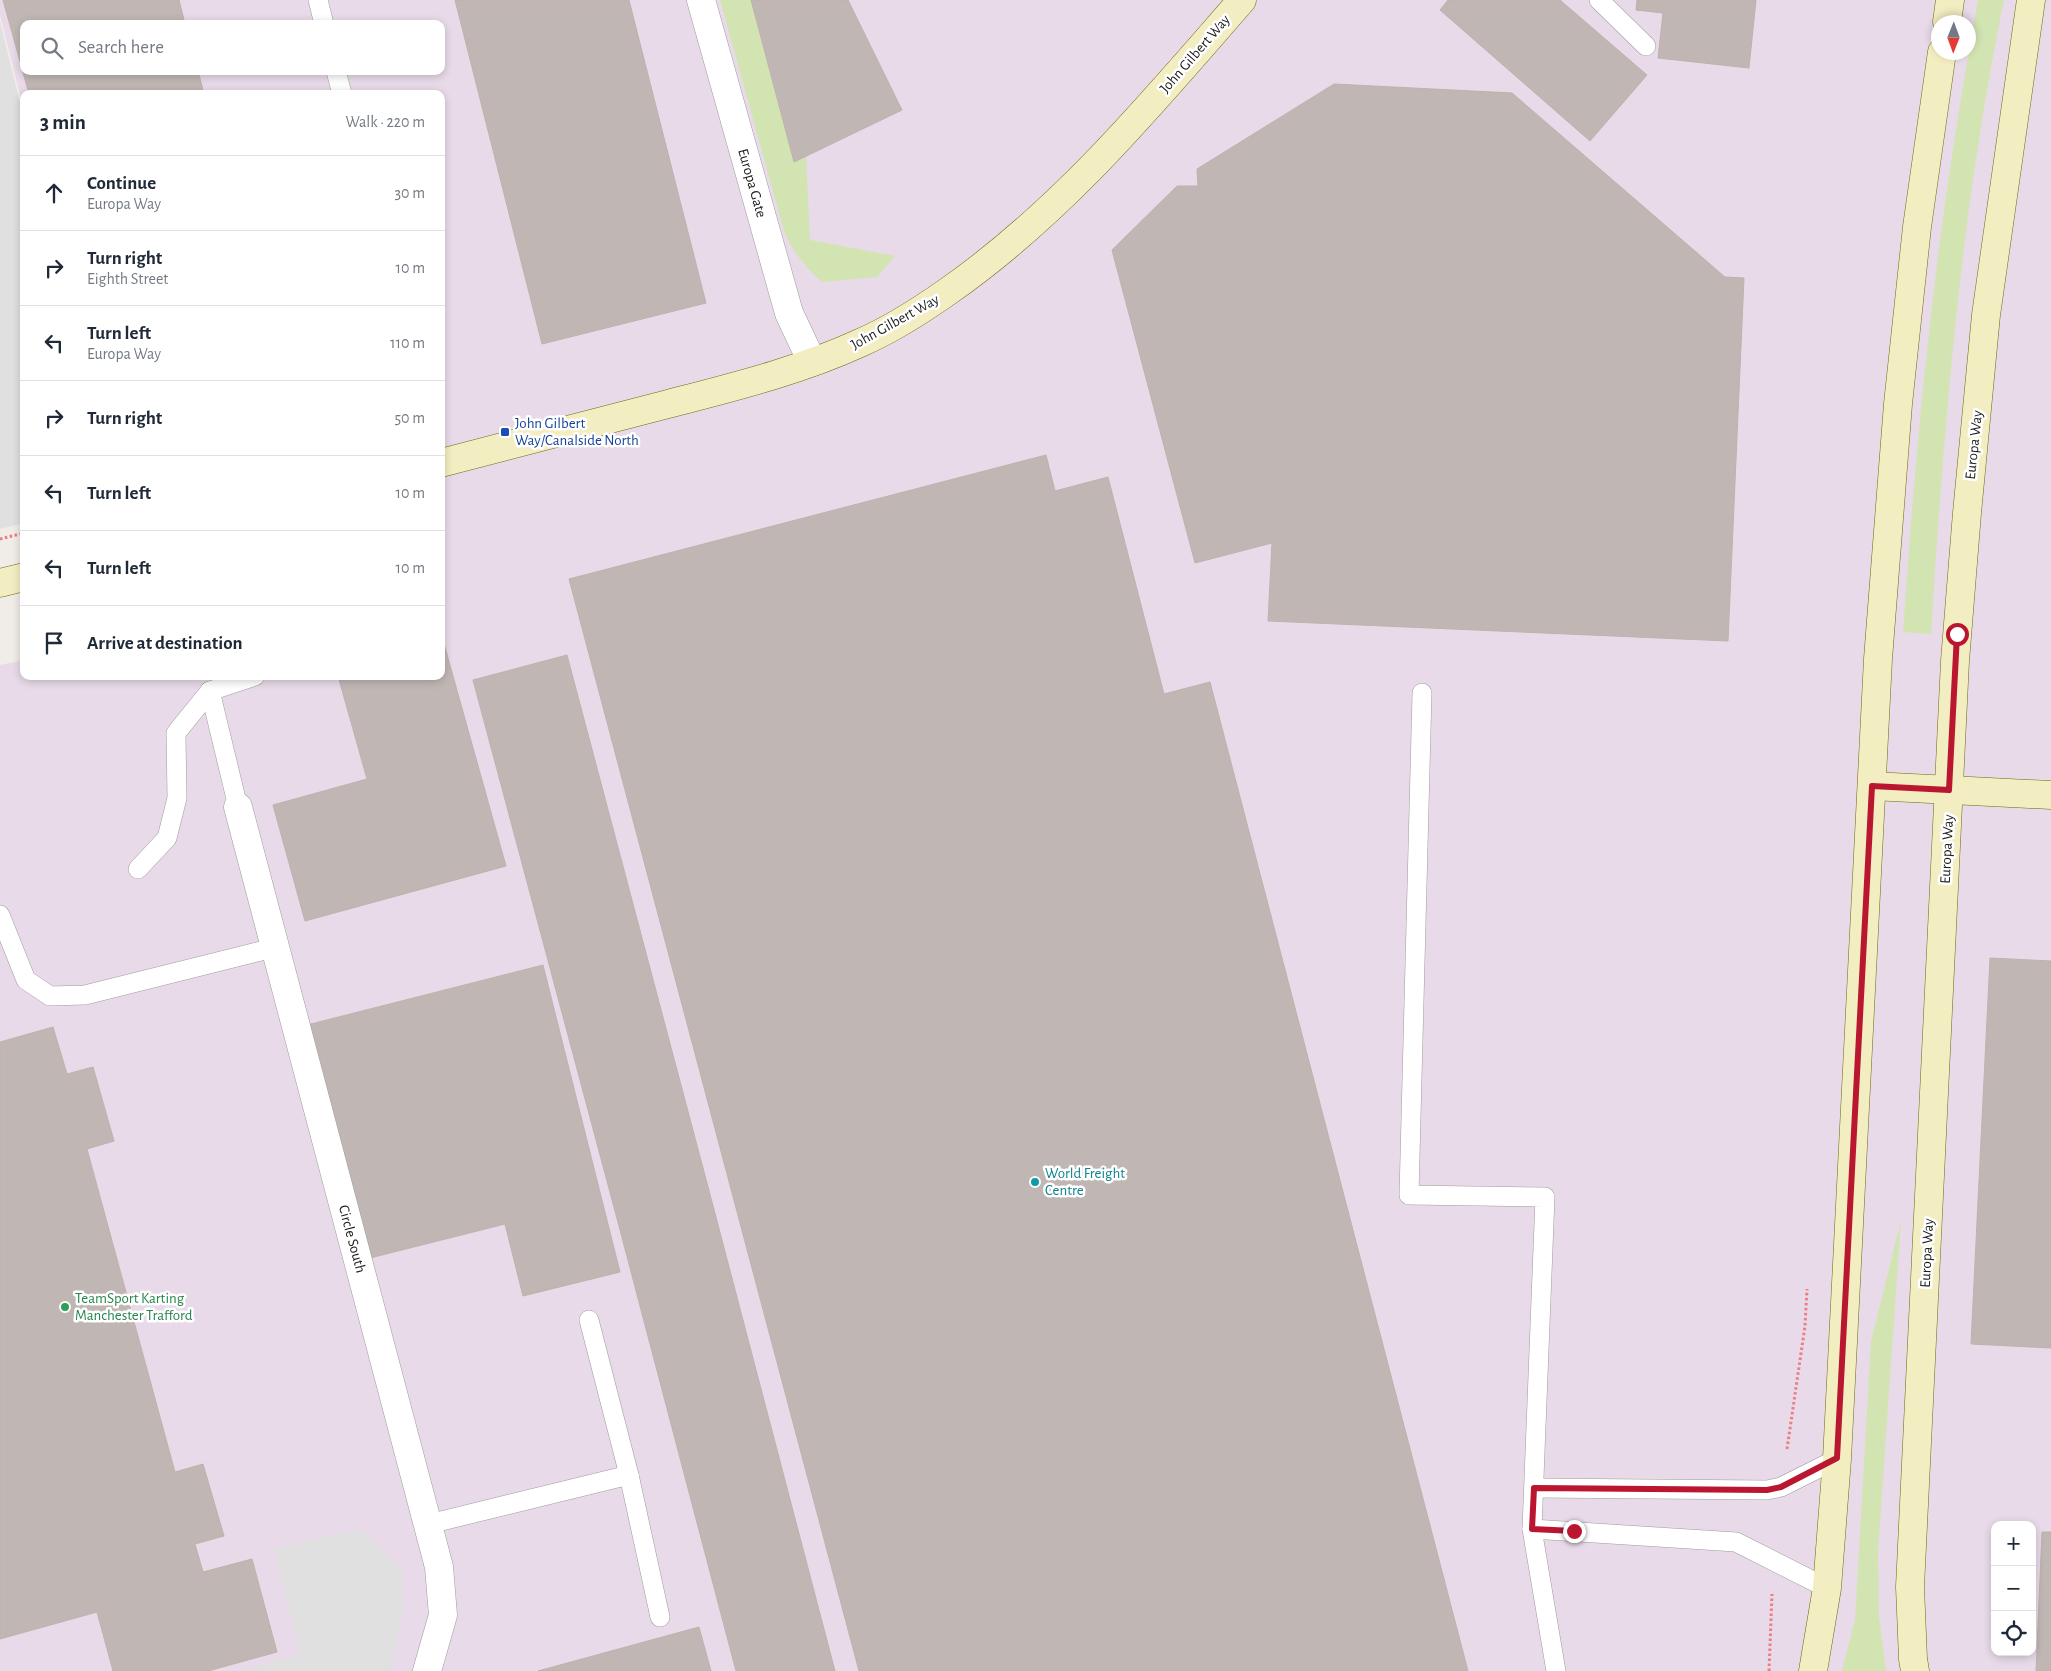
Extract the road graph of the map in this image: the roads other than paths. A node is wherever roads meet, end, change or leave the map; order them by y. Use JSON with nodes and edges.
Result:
{"nodes":[{"id":1,"x":318,"y":0,"type":"edge"},
{"id":2,"x":701,"y":0,"type":"edge"},
{"id":3,"x":1242,"y":0,"type":"edge"},
{"id":4,"x":1599,"y":0,"type":"edge"},
{"id":5,"x":1950,"y":0,"type":"edge"},
{"id":6,"x":2031,"y":0,"type":"edge"},
{"id":7,"x":1948,"y":15,"type":"edge"},
{"id":8,"x":323,"y":20,"type":"edge"},
{"id":9,"x":1646,"y":46,"type":"dead end"},
{"id":10,"x":1941,"y":60,"type":"edge"},
{"id":11,"x":337,"y":75,"type":"edge"},
{"id":12,"x":341,"y":90,"type":"edge"},
{"id":13,"x":812,"y":362,"type":"junction"},
{"id":14,"x":445,"y":462,"type":"edge"},
{"id":15,"x":20,"y":578,"type":"edge"},
{"id":16,"x":0,"y":583,"type":"edge"},
{"id":17,"x":243,"y":680,"type":"edge"},
{"id":18,"x":210,"y":691,"type":"junction"},
{"id":19,"x":1422,"y":693,"type":"dead end"},
{"id":20,"x":1872,"y":786,"type":"junction"},
{"id":21,"x":1949,"y":790,"type":"junction"},
{"id":22,"x":2051,"y":795,"type":"edge"},
{"id":23,"x":238,"y":808,"type":"joint"},
{"id":24,"x":138,"y":869,"type":"dead end"},
{"id":25,"x":0,"y":915,"type":"edge"},
{"id":26,"x":273,"y":948,"type":"junction"},
{"id":27,"x":588,"y":1320,"type":"dead end"},
{"id":28,"x":1837,"y":1458,"type":"junction"},
{"id":29,"x":629,"y":1475,"type":"junction"},
{"id":30,"x":1534,"y":1488,"type":"junction"},
{"id":31,"x":429,"y":1524,"type":"junction"},
{"id":32,"x":1532,"y":1529,"type":"junction"},
{"id":33,"x":1828,"y":1588,"type":"junction"},
{"id":34,"x":660,"y":1617,"type":"dead end"},
{"id":35,"x":427,"y":1671,"type":"edge"},
{"id":36,"x":1556,"y":1671,"type":"edge"},
{"id":37,"x":1813,"y":1671,"type":"edge"},
{"id":38,"x":1916,"y":1671,"type":"edge"}],
"edges":[{"from":1,"to":8,"type":"lane"},
{"from":2,"to":13,"type":"street","name":"Europa Gate"},
{"from":3,"to":13,"type":"street","name":"John Gilbert Way"},
{"from":4,"to":9,"type":"lane"},
{"from":5,"to":7,"type":"street"},
{"from":6,"to":21,"type":"street","name":"Europa Way"},
{"from":10,"to":20,"type":"street"},
{"from":11,"to":12,"type":"lane"},
{"from":13,"to":14,"type":"street","name":"John Gilbert Way"},
{"from":15,"to":16,"type":"street"},
{"from":17,"to":18,"type":"lane"},
{"from":18,"to":23,"type":"lane"},
{"from":18,"to":24,"type":"lane"},
{"from":19,"to":30,"type":"lane"},
{"from":20,"to":21,"type":"street"},
{"from":20,"to":28,"type":"street"},
{"from":21,"to":22,"type":"street"},
{"from":21,"to":38,"type":"street","name":"Europa Way"},
{"from":23,"to":26,"type":"street","name":"Circle South"},
{"from":25,"to":26,"type":"lane"},
{"from":26,"to":31,"type":"street","name":"Circle South"},
{"from":27,"to":29,"type":"lane"},
{"from":28,"to":30,"type":"lane"},
{"from":28,"to":33,"type":"street"},
{"from":29,"to":31,"type":"lane"},
{"from":29,"to":34,"type":"lane"},
{"from":30,"to":32,"type":"lane"},
{"from":31,"to":35,"type":"street","name":"Circle South"},
{"from":32,"to":33,"type":"lane"},
{"from":32,"to":36,"type":"lane"},
{"from":33,"to":37,"type":"street"}]}
